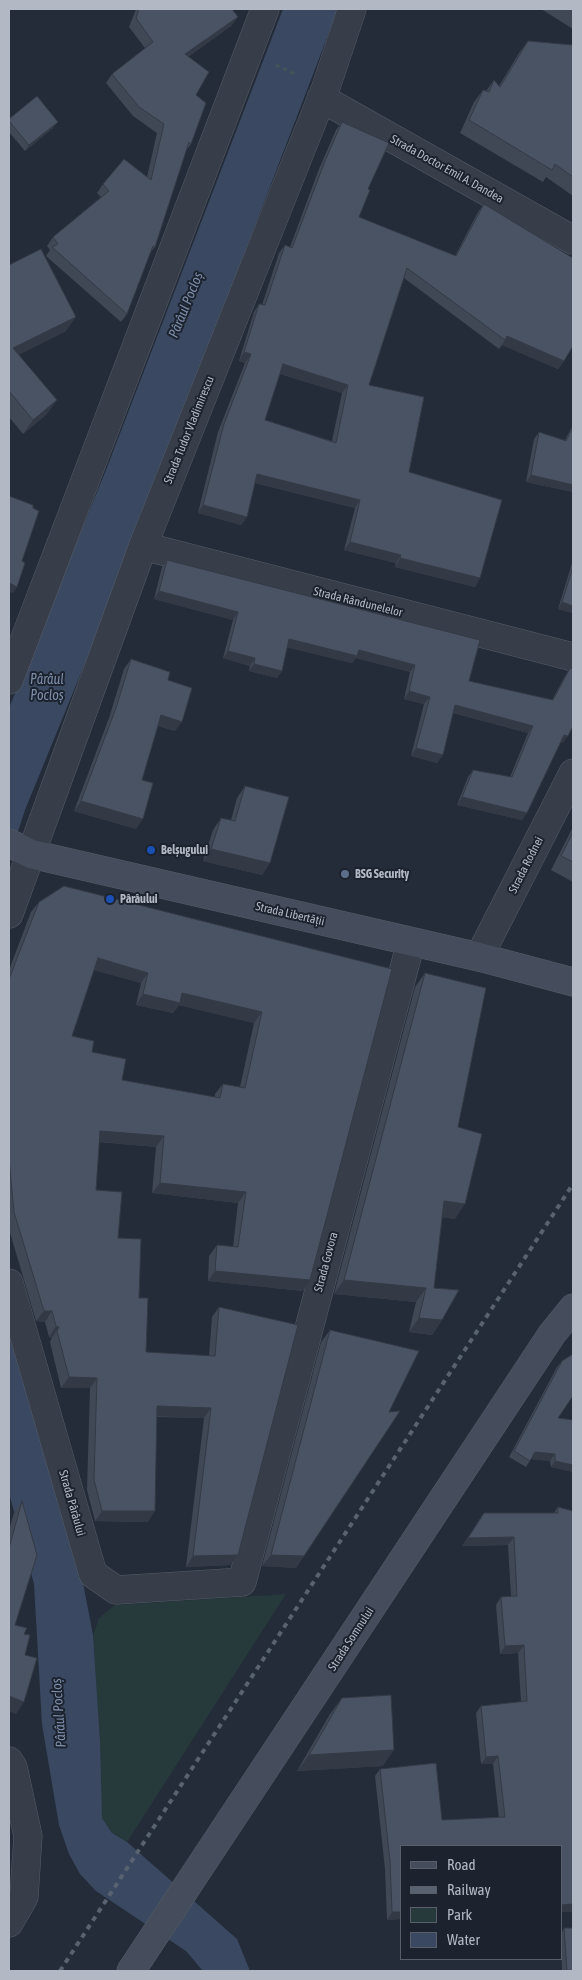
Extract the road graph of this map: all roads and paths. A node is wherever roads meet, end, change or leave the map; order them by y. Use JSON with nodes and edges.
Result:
{"nodes":[{"id":1,"x":265,"y":9,"type":"edge"},
{"id":2,"x":352,"y":9,"type":"edge"},
{"id":3,"x":268,"y":62,"type":"dead end"},
{"id":4,"x":300,"y":76,"type":"dead end"},
{"id":5,"x":321,"y":98,"type":"junction"},
{"id":6,"x":573,"y":240,"type":"edge"},
{"id":7,"x":143,"y":546,"type":"junction"},
{"id":8,"x":573,"y":657,"type":"edge"},
{"id":9,"x":9,"y":680,"type":"edge"},
{"id":10,"x":573,"y":773,"type":"edge"},
{"id":11,"x":19,"y":849,"type":"edge"},
{"id":12,"x":9,"y":914,"type":"edge"},
{"id":13,"x":411,"y":942,"type":"junction"},
{"id":14,"x":479,"y":957,"type":"junction"},
{"id":15,"x":573,"y":982,"type":"edge"},
{"id":16,"x":9,"y":1284,"type":"edge"},
{"id":17,"x":573,"y":1308,"type":"edge"},
{"id":18,"x":242,"y":1582,"type":"joint"},
{"id":19,"x":9,"y":1761,"type":"edge"},
{"id":20,"x":9,"y":1924,"type":"edge"},
{"id":21,"x":131,"y":1971,"type":"edge"}],
"edges":[{"from":1,"to":9,"type":"street"},
{"from":2,"to":5,"type":"street","name":"Strada Tudor Vladimirescu"},
{"from":3,"to":4,"type":"path"},
{"from":5,"to":6,"type":"street","name":"Strada Doctor Emil A. Dandea"},
{"from":5,"to":7,"type":"street","name":"Strada Tudor Vladimirescu"},
{"from":7,"to":8,"type":"street","name":"Strada Rândunelelor"},
{"from":7,"to":11,"type":"street","name":"Strada Tudor Vladimirescu"},
{"from":10,"to":14,"type":"street","name":"Strada Rodnei"},
{"from":11,"to":12,"type":"street"},
{"from":11,"to":13,"type":"main road","name":"Strada Libertății"},
{"from":13,"to":14,"type":"main road","name":"Strada Libertății"},
{"from":13,"to":18,"type":"street","name":"Strada Govora"},
{"from":14,"to":15,"type":"main road","name":"Strada Libertății"},
{"from":16,"to":18,"type":"street","name":"Strada Pârâului"},
{"from":17,"to":21,"type":"main road","name":"Strada Somnului"},
{"from":19,"to":20,"type":"street"}]}
